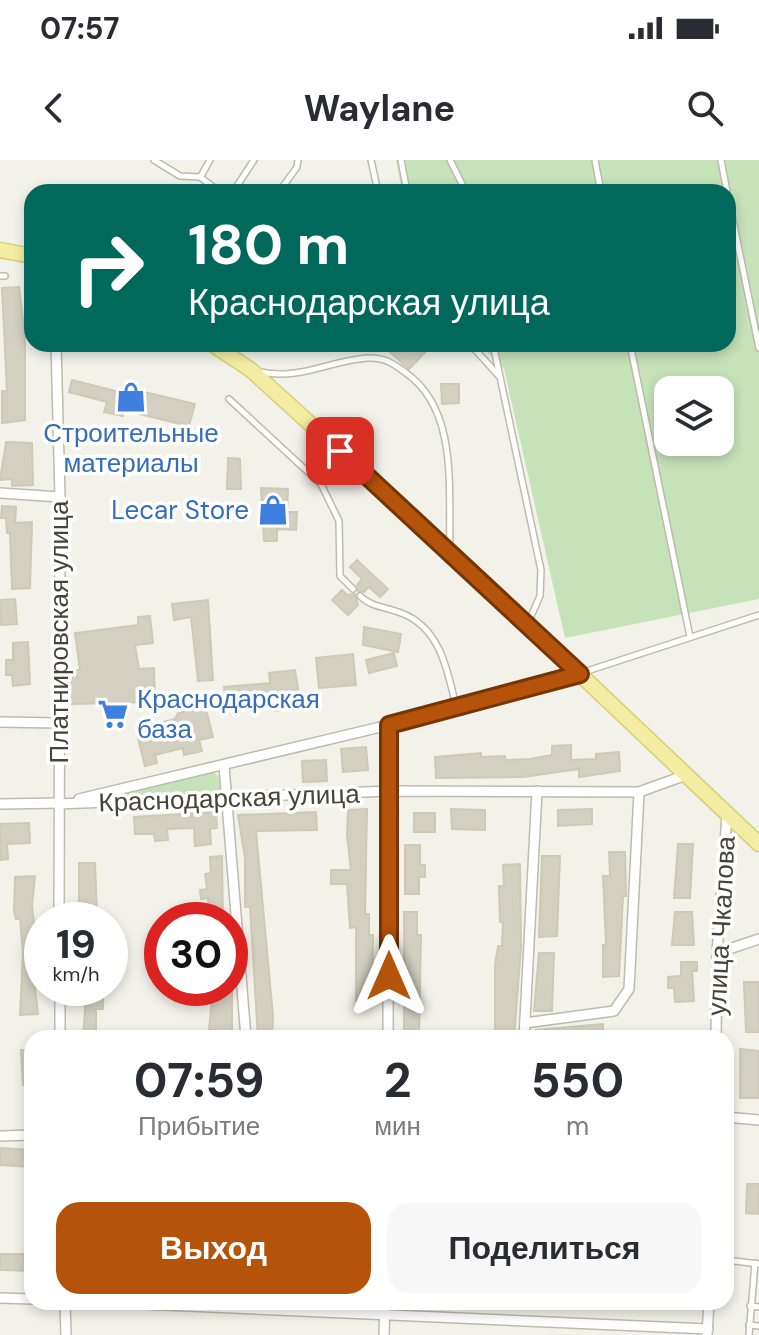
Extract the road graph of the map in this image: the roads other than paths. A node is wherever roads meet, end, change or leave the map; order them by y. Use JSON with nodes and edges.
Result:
{"nodes":[{"id":1,"x":210,"y":160,"type":"edge"},
{"id":2,"x":254,"y":160,"type":"edge"},
{"id":3,"x":298,"y":160,"type":"edge"},
{"id":4,"x":371,"y":160,"type":"edge"},
{"id":5,"x":401,"y":160,"type":"edge"},
{"id":6,"x":450,"y":160,"type":"edge"},
{"id":7,"x":595,"y":160,"type":"edge"},
{"id":8,"x":721,"y":160,"type":"edge"},
{"id":9,"x":157,"y":161,"type":"edge"},
{"id":10,"x":200,"y":177,"type":"junction"},
{"id":11,"x":209,"y":184,"type":"edge"},
{"id":12,"x":238,"y":184,"type":"edge"},
{"id":13,"x":285,"y":184,"type":"edge"},
{"id":14,"x":376,"y":184,"type":"edge"},
{"id":15,"x":406,"y":184,"type":"edge"},
{"id":16,"x":462,"y":184,"type":"edge"},
{"id":17,"x":600,"y":184,"type":"edge"},
{"id":18,"x":726,"y":184,"type":"edge"},
{"id":19,"x":736,"y":234,"type":"edge"},
{"id":20,"x":0,"y":250,"type":"edge"},
{"id":21,"x":24,"y":254,"type":"edge"},
{"id":22,"x":759,"y":348,"type":"edge"},
{"id":23,"x":56,"y":352,"type":"edge"},
{"id":24,"x":224,"y":352,"type":"edge"},
{"id":25,"x":478,"y":352,"type":"edge"},
{"id":26,"x":495,"y":352,"type":"edge"},
{"id":27,"x":632,"y":352,"type":"edge"},
{"id":28,"x":251,"y":370,"type":"junction"},
{"id":29,"x":500,"y":376,"type":"junction"},
{"id":30,"x":229,"y":399,"type":"dead end"},
{"id":31,"x":0,"y":493,"type":"edge"},
{"id":32,"x":60,"y":497,"type":"junction"},
{"id":33,"x":451,"y":552,"type":"junction"},
{"id":34,"x":353,"y":589,"type":"dead end"},
{"id":35,"x":360,"y":596,"type":"dead end"},
{"id":36,"x":759,"y":615,"type":"edge"},
{"id":37,"x":527,"y":624,"type":"junction"},
{"id":38,"x":690,"y":637,"type":"junction"},
{"id":39,"x":580,"y":674,"type":"junction"},
{"id":40,"x":457,"y":708,"type":"junction"},
{"id":41,"x":0,"y":722,"type":"edge"},
{"id":42,"x":59,"y":723,"type":"junction"},
{"id":43,"x":389,"y":725,"type":"junction"},
{"id":44,"x":224,"y":766,"type":"junction"},
{"id":45,"x":686,"y":775,"type":"junction"},
{"id":46,"x":390,"y":791,"type":"junction"},
{"id":47,"x":537,"y":791,"type":"junction"},
{"id":48,"x":639,"y":792,"type":"junction"},
{"id":49,"x":228,"y":799,"type":"junction"},
{"id":50,"x":0,"y":804,"type":"edge"},
{"id":51,"x":57,"y":804,"type":"junction"},
{"id":52,"x":727,"y":815,"type":"junction"},
{"id":53,"x":759,"y":844,"type":"edge"},
{"id":54,"x":59,"y":902,"type":"edge"},
{"id":55,"x":759,"y":939,"type":"edge"},
{"id":56,"x":717,"y":953,"type":"junction"},
{"id":57,"x":60,"y":1006,"type":"edge"},
{"id":58,"x":525,"y":1023,"type":"junction"},
{"id":59,"x":60,"y":1030,"type":"edge"},
{"id":60,"x":245,"y":1030,"type":"edge"},
{"id":61,"x":388,"y":1030,"type":"edge"},
{"id":62,"x":525,"y":1030,"type":"edge"},
{"id":63,"x":716,"y":1030,"type":"edge"},
{"id":64,"x":734,"y":1118,"type":"edge"},
{"id":65,"x":759,"y":1120,"type":"edge"},
{"id":66,"x":24,"y":1135,"type":"edge"},
{"id":67,"x":0,"y":1136,"type":"edge"},
{"id":68,"x":734,"y":1261,"type":"edge"},
{"id":69,"x":757,"y":1264,"type":"edge"},
{"id":70,"x":0,"y":1298,"type":"edge"},
{"id":71,"x":24,"y":1299,"type":"edge"},
{"id":72,"x":750,"y":1306,"type":"junction"},
{"id":73,"x":759,"y":1307,"type":"edge"},
{"id":74,"x":65,"y":1310,"type":"edge"},
{"id":75,"x":261,"y":1310,"type":"edge"},
{"id":76,"x":384,"y":1310,"type":"edge"},
{"id":77,"x":709,"y":1310,"type":"edge"},
{"id":78,"x":384,"y":1316,"type":"junction"},
{"id":79,"x":749,"y":1325,"type":"junction"},
{"id":80,"x":759,"y":1326,"type":"edge"},
{"id":81,"x":708,"y":1332,"type":"edge"},
{"id":82,"x":66,"y":1335,"type":"edge"},
{"id":83,"x":384,"y":1335,"type":"edge"},
{"id":84,"x":749,"y":1335,"type":"edge"}],
"edges":[{"from":1,"to":10,"type":"lane"},
{"from":2,"to":12,"type":"lane"},
{"from":3,"to":13,"type":"lane"},
{"from":4,"to":14,"type":"lane"},
{"from":5,"to":15,"type":"lane"},
{"from":6,"to":16,"type":"lane"},
{"from":7,"to":17,"type":"lane"},
{"from":8,"to":18,"type":"lane"},
{"from":9,"to":10,"type":"lane"},
{"from":10,"to":11,"type":"lane"},
{"from":19,"to":22,"type":"lane"},
{"from":20,"to":21,"type":"main road"},
{"from":23,"to":32,"type":"street","name":"Платнировская улица"},
{"from":24,"to":28,"type":"main road"},
{"from":25,"to":29,"type":"lane"},
{"from":26,"to":29,"type":"lane"},
{"from":27,"to":38,"type":"lane"},
{"from":28,"to":33,"type":"main road"},
{"from":28,"to":33,"type":"lane"},
{"from":29,"to":37,"type":"lane"},
{"from":30,"to":34,"type":"lane"},
{"from":31,"to":32,"type":"street"},
{"from":32,"to":42,"type":"street","name":"Платнировская улица"},
{"from":33,"to":37,"type":"main road"},
{"from":35,"to":40,"type":"lane"},
{"from":36,"to":38,"type":"lane"},
{"from":37,"to":39,"type":"main road"},
{"from":38,"to":39,"type":"lane"},
{"from":39,"to":40,"type":"street","name":"Краснодарская улица"},
{"from":39,"to":45,"type":"main road"},
{"from":40,"to":43,"type":"street","name":"Краснодарская улица"},
{"from":41,"to":42,"type":"street"},
{"from":42,"to":51,"type":"street","name":"Платнировская улица"},
{"from":43,"to":44,"type":"street","name":"Краснодарская улица"},
{"from":43,"to":46,"type":"street"},
{"from":44,"to":49,"type":"street"},
{"from":44,"to":51,"type":"street","name":"Краснодарская улица"},
{"from":45,"to":48,"type":"street","name":"Краснодарская улица"},
{"from":45,"to":52,"type":"main road"},
{"from":46,"to":47,"type":"street","name":"Краснодарская улица"},
{"from":46,"to":49,"type":"street","name":"Краснодарская улица"},
{"from":46,"to":61,"type":"street"},
{"from":47,"to":48,"type":"street","name":"Краснодарская улица"},
{"from":47,"to":58,"type":"street"},
{"from":48,"to":58,"type":"street"},
{"from":49,"to":51,"type":"street","name":"Краснодарская улица"},
{"from":49,"to":60,"type":"street"},
{"from":50,"to":51,"type":"street","name":"Краснодарская улица"},
{"from":51,"to":54,"type":"street","name":"Платнировская улица"},
{"from":52,"to":53,"type":"main road"},
{"from":52,"to":56,"type":"street","name":"улица Чкалова"},
{"from":55,"to":56,"type":"street"},
{"from":56,"to":63,"type":"street","name":"улица Чкалова"},
{"from":57,"to":59,"type":"street"},
{"from":58,"to":62,"type":"street"},
{"from":64,"to":65,"type":"street"},
{"from":66,"to":67,"type":"street"},
{"from":68,"to":69,"type":"lane"},
{"from":69,"to":72,"type":"lane"},
{"from":70,"to":71,"type":"street"},
{"from":72,"to":73,"type":"lane"},
{"from":72,"to":79,"type":"lane"},
{"from":74,"to":82,"type":"street"},
{"from":75,"to":78,"type":"street"},
{"from":76,"to":78,"type":"street"},
{"from":77,"to":81,"type":"street"},
{"from":78,"to":81,"type":"street"},
{"from":78,"to":83,"type":"street"},
{"from":79,"to":80,"type":"lane"},
{"from":79,"to":84,"type":"lane"}]}
